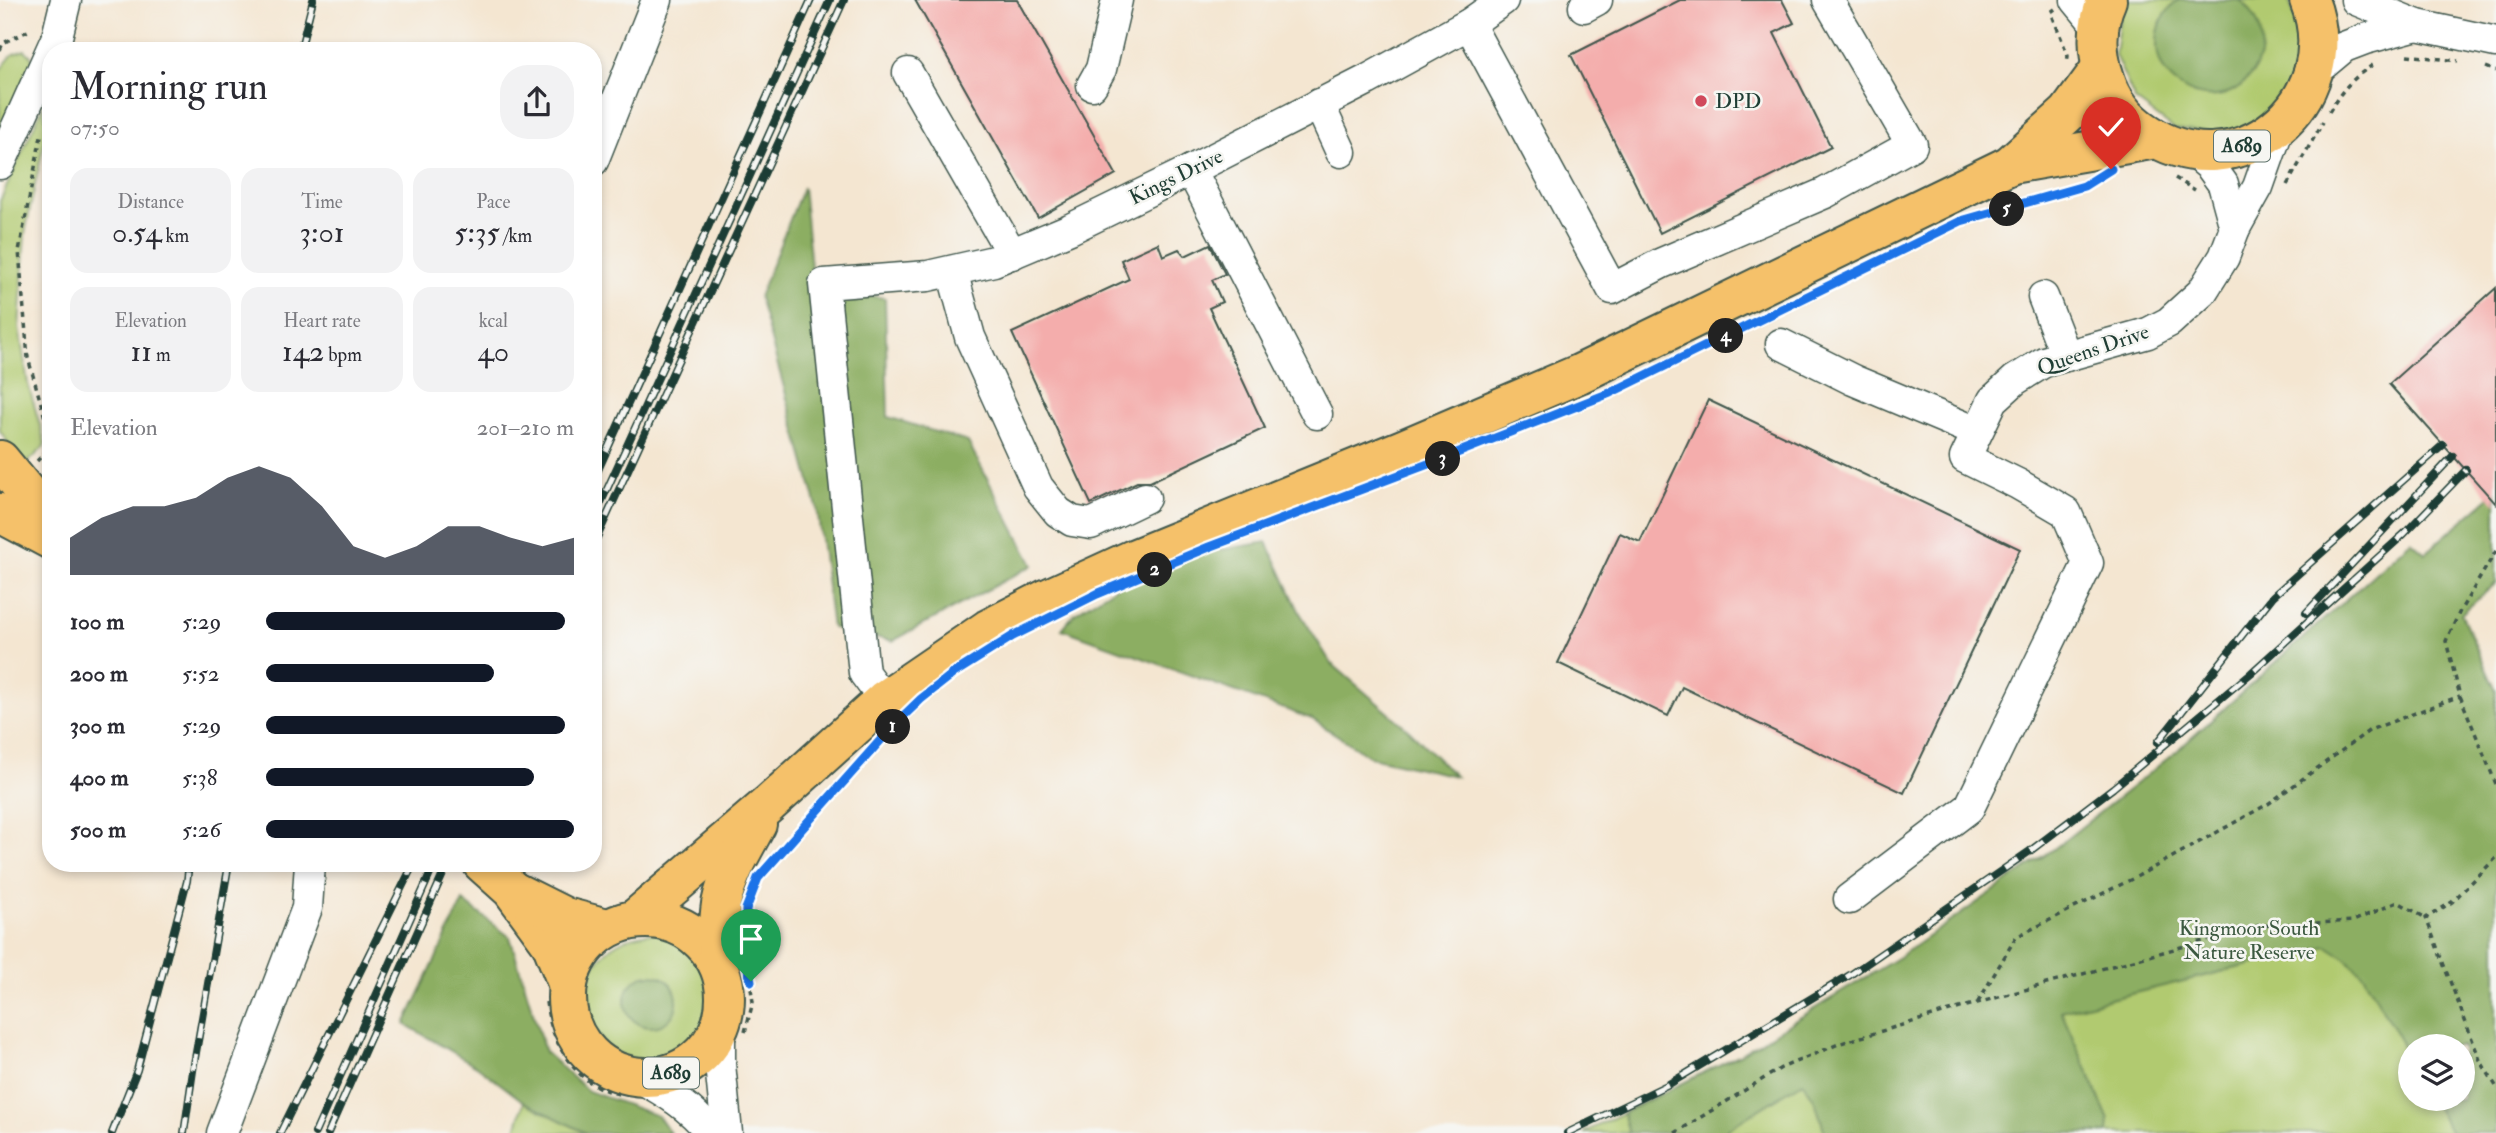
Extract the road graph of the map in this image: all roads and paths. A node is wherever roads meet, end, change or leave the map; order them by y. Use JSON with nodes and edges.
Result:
{"nodes":[{"id":1,"x":66,"y":0,"type":"edge"},
{"id":2,"x":657,"y":0,"type":"edge"},
{"id":3,"x":1117,"y":0,"type":"edge"},
{"id":4,"x":1828,"y":0,"type":"edge"},
{"id":5,"x":2309,"y":0,"type":"edge"},
{"id":6,"x":2356,"y":0,"type":"edge"},
{"id":7,"x":1485,"y":9,"type":"edge"},
{"id":8,"x":2085,"y":9,"type":"edge"},
{"id":9,"x":2417,"y":25,"type":"junction"},
{"id":10,"x":57,"y":37,"type":"junction"},
{"id":11,"x":55,"y":42,"type":"edge"},
{"id":12,"x":2496,"y":42,"type":"edge"},
{"id":13,"x":0,"y":50,"type":"edge"},
{"id":14,"x":2397,"y":55,"type":"dead end"},
{"id":15,"x":2380,"y":60,"type":"dead end"},
{"id":16,"x":2464,"y":62,"type":"dead end"},
{"id":17,"x":2476,"y":65,"type":"dead end"},
{"id":18,"x":2084,"y":69,"type":"junction"},
{"id":19,"x":42,"y":70,"type":"edge"},
{"id":20,"x":2496,"y":71,"type":"edge"},
{"id":21,"x":2313,"y":73,"type":"junction"},
{"id":22,"x":908,"y":74,"type":"dead end"},
{"id":23,"x":1092,"y":85,"type":"dead end"},
{"id":24,"x":1319,"y":104,"type":"junction"},
{"id":25,"x":2280,"y":125,"type":"junction"},
{"id":26,"x":42,"y":130,"type":"dead end"},
{"id":27,"x":602,"y":138,"type":"edge"},
{"id":28,"x":2156,"y":139,"type":"junction"},
{"id":29,"x":2192,"y":151,"type":"junction"},
{"id":30,"x":1340,"y":152,"type":"dead end"},
{"id":31,"x":0,"y":164,"type":"edge"},
{"id":32,"x":2010,"y":165,"type":"junction"},
{"id":33,"x":1191,"y":170,"type":"junction"},
{"id":34,"x":2093,"y":180,"type":"dead end"},
{"id":35,"x":2281,"y":195,"type":"dead end"},
{"id":36,"x":1961,"y":221,"type":"dead end"},
{"id":37,"x":2235,"y":228,"type":"junction"},
{"id":38,"x":1012,"y":254,"type":"junction"},
{"id":39,"x":952,"y":271,"type":"junction"},
{"id":40,"x":2043,"y":297,"type":"dead end"},
{"id":41,"x":1781,"y":344,"type":"dead end"},
{"id":42,"x":2066,"y":356,"type":"junction"},
{"id":43,"x":42,"y":407,"type":"edge"},
{"id":44,"x":1317,"y":414,"type":"dead end"},
{"id":45,"x":1978,"y":432,"type":"junction"},
{"id":46,"x":42,"y":451,"type":"edge"},
{"id":47,"x":18,"y":461,"type":"edge"},
{"id":48,"x":1145,"y":498,"type":"dead end"},
{"id":49,"x":42,"y":505,"type":"edge"},
{"id":50,"x":0,"y":513,"type":"edge"},
{"id":51,"x":42,"y":535,"type":"edge"},
{"id":52,"x":2496,"y":551,"type":"edge"},
{"id":53,"x":2460,"y":696,"type":"junction"},
{"id":54,"x":884,"y":700,"type":"junction"},
{"id":55,"x":868,"y":755,"type":"dead end"},
{"id":56,"x":2496,"y":784,"type":"edge"},
{"id":57,"x":769,"y":804,"type":"junction"},
{"id":58,"x":2496,"y":858,"type":"edge"},
{"id":59,"x":767,"y":868,"type":"dead end"},
{"id":60,"x":309,"y":872,"type":"edge"},
{"id":61,"x":492,"y":872,"type":"edge"},
{"id":62,"x":512,"y":890,"type":"junction"},
{"id":63,"x":1849,"y":899,"type":"dead end"},
{"id":64,"x":2426,"y":918,"type":"junction"},
{"id":65,"x":621,"y":923,"type":"junction"},
{"id":66,"x":732,"y":962,"type":"junction"},
{"id":67,"x":556,"y":988,"type":"junction"},
{"id":68,"x":1977,"y":1003,"type":"junction"},
{"id":69,"x":731,"y":1033,"type":"junction"},
{"id":70,"x":632,"y":1086,"type":"junction"},
{"id":71,"x":2496,"y":1086,"type":"edge"},
{"id":72,"x":222,"y":1133,"type":"edge"},
{"id":73,"x":711,"y":1133,"type":"edge"},
{"id":74,"x":727,"y":1133,"type":"edge"},
{"id":75,"x":1675,"y":1133,"type":"edge"}],
"edges":[{"from":1,"to":10,"type":"street"},
{"from":2,"to":27,"type":"street"},
{"from":3,"to":23,"type":"street"},
{"from":4,"to":7,"type":"street"},
{"from":5,"to":21,"type":"highway","number":"A689"},
{"from":6,"to":9,"type":"street"},
{"from":7,"to":24,"type":"street","name":"Kings Drive"},
{"from":8,"to":18,"type":"highway","number":"A689"},
{"from":8,"to":18,"type":"path"},
{"from":9,"to":12,"type":"street"},
{"from":9,"to":21,"type":"street"},
{"from":10,"to":11,"type":"street"},
{"from":10,"to":13,"type":"path"},
{"from":14,"to":16,"type":"path"},
{"from":15,"to":35,"type":"path"},
{"from":17,"to":20,"type":"path"},
{"from":18,"to":28,"type":"highway","number":"A689"},
{"from":18,"to":32,"type":"highway","number":"A689"},
{"from":19,"to":31,"type":"street"},
{"from":21,"to":25,"type":"highway","number":"A689"},
{"from":22,"to":38,"type":"street"},
{"from":24,"to":30,"type":"street"},
{"from":24,"to":33,"type":"street","name":"Kings Drive"},
{"from":25,"to":29,"type":"highway","number":"A689"},
{"from":25,"to":37,"type":"street","name":"Queens Drive"},
{"from":26,"to":43,"type":"path"},
{"from":28,"to":29,"type":"highway","number":"A689"},
{"from":28,"to":32,"type":"highway","number":"A689"},
{"from":29,"to":37,"type":"street"},
{"from":32,"to":54,"type":"highway","number":"A689"},
{"from":33,"to":38,"type":"street","name":"Kings Drive"},
{"from":33,"to":44,"type":"street"},
{"from":34,"to":36,"type":"path"},
{"from":37,"to":42,"type":"street","name":"Queens Drive"},
{"from":38,"to":39,"type":"street","name":"Kings Drive"},
{"from":39,"to":48,"type":"street"},
{"from":39,"to":54,"type":"street","name":"Kings Drive"},
{"from":40,"to":42,"type":"street"},
{"from":41,"to":45,"type":"street"},
{"from":42,"to":45,"type":"street","name":"Queens Drive"},
{"from":45,"to":63,"type":"street"},
{"from":46,"to":47,"type":"path"},
{"from":47,"to":49,"type":"highway"},
{"from":50,"to":51,"type":"highway"},
{"from":52,"to":53,"type":"path"},
{"from":53,"to":56,"type":"path"},
{"from":53,"to":68,"type":"path"},
{"from":54,"to":57,"type":"highway","number":"A689"},
{"from":55,"to":59,"type":"path"},
{"from":57,"to":65,"type":"highway","number":"A689"},
{"from":57,"to":66,"type":"highway","number":"A689"},
{"from":58,"to":64,"type":"path"},
{"from":60,"to":72,"type":"street"},
{"from":61,"to":62,"type":"highway","number":"A689"},
{"from":62,"to":65,"type":"highway","number":"A689"},
{"from":62,"to":67,"type":"highway","number":"A689"},
{"from":64,"to":68,"type":"path"},
{"from":64,"to":71,"type":"path"},
{"from":65,"to":66,"type":"highway","number":"A689"},
{"from":65,"to":67,"type":"highway","number":"A689"},
{"from":66,"to":69,"type":"highway","number":"A689"},
{"from":66,"to":69,"type":"path"},
{"from":67,"to":70,"type":"highway","number":"A689"},
{"from":67,"to":70,"type":"path"},
{"from":68,"to":75,"type":"path"},
{"from":69,"to":70,"type":"highway","number":"A689"},
{"from":69,"to":74,"type":"street"},
{"from":70,"to":73,"type":"street"}]}
